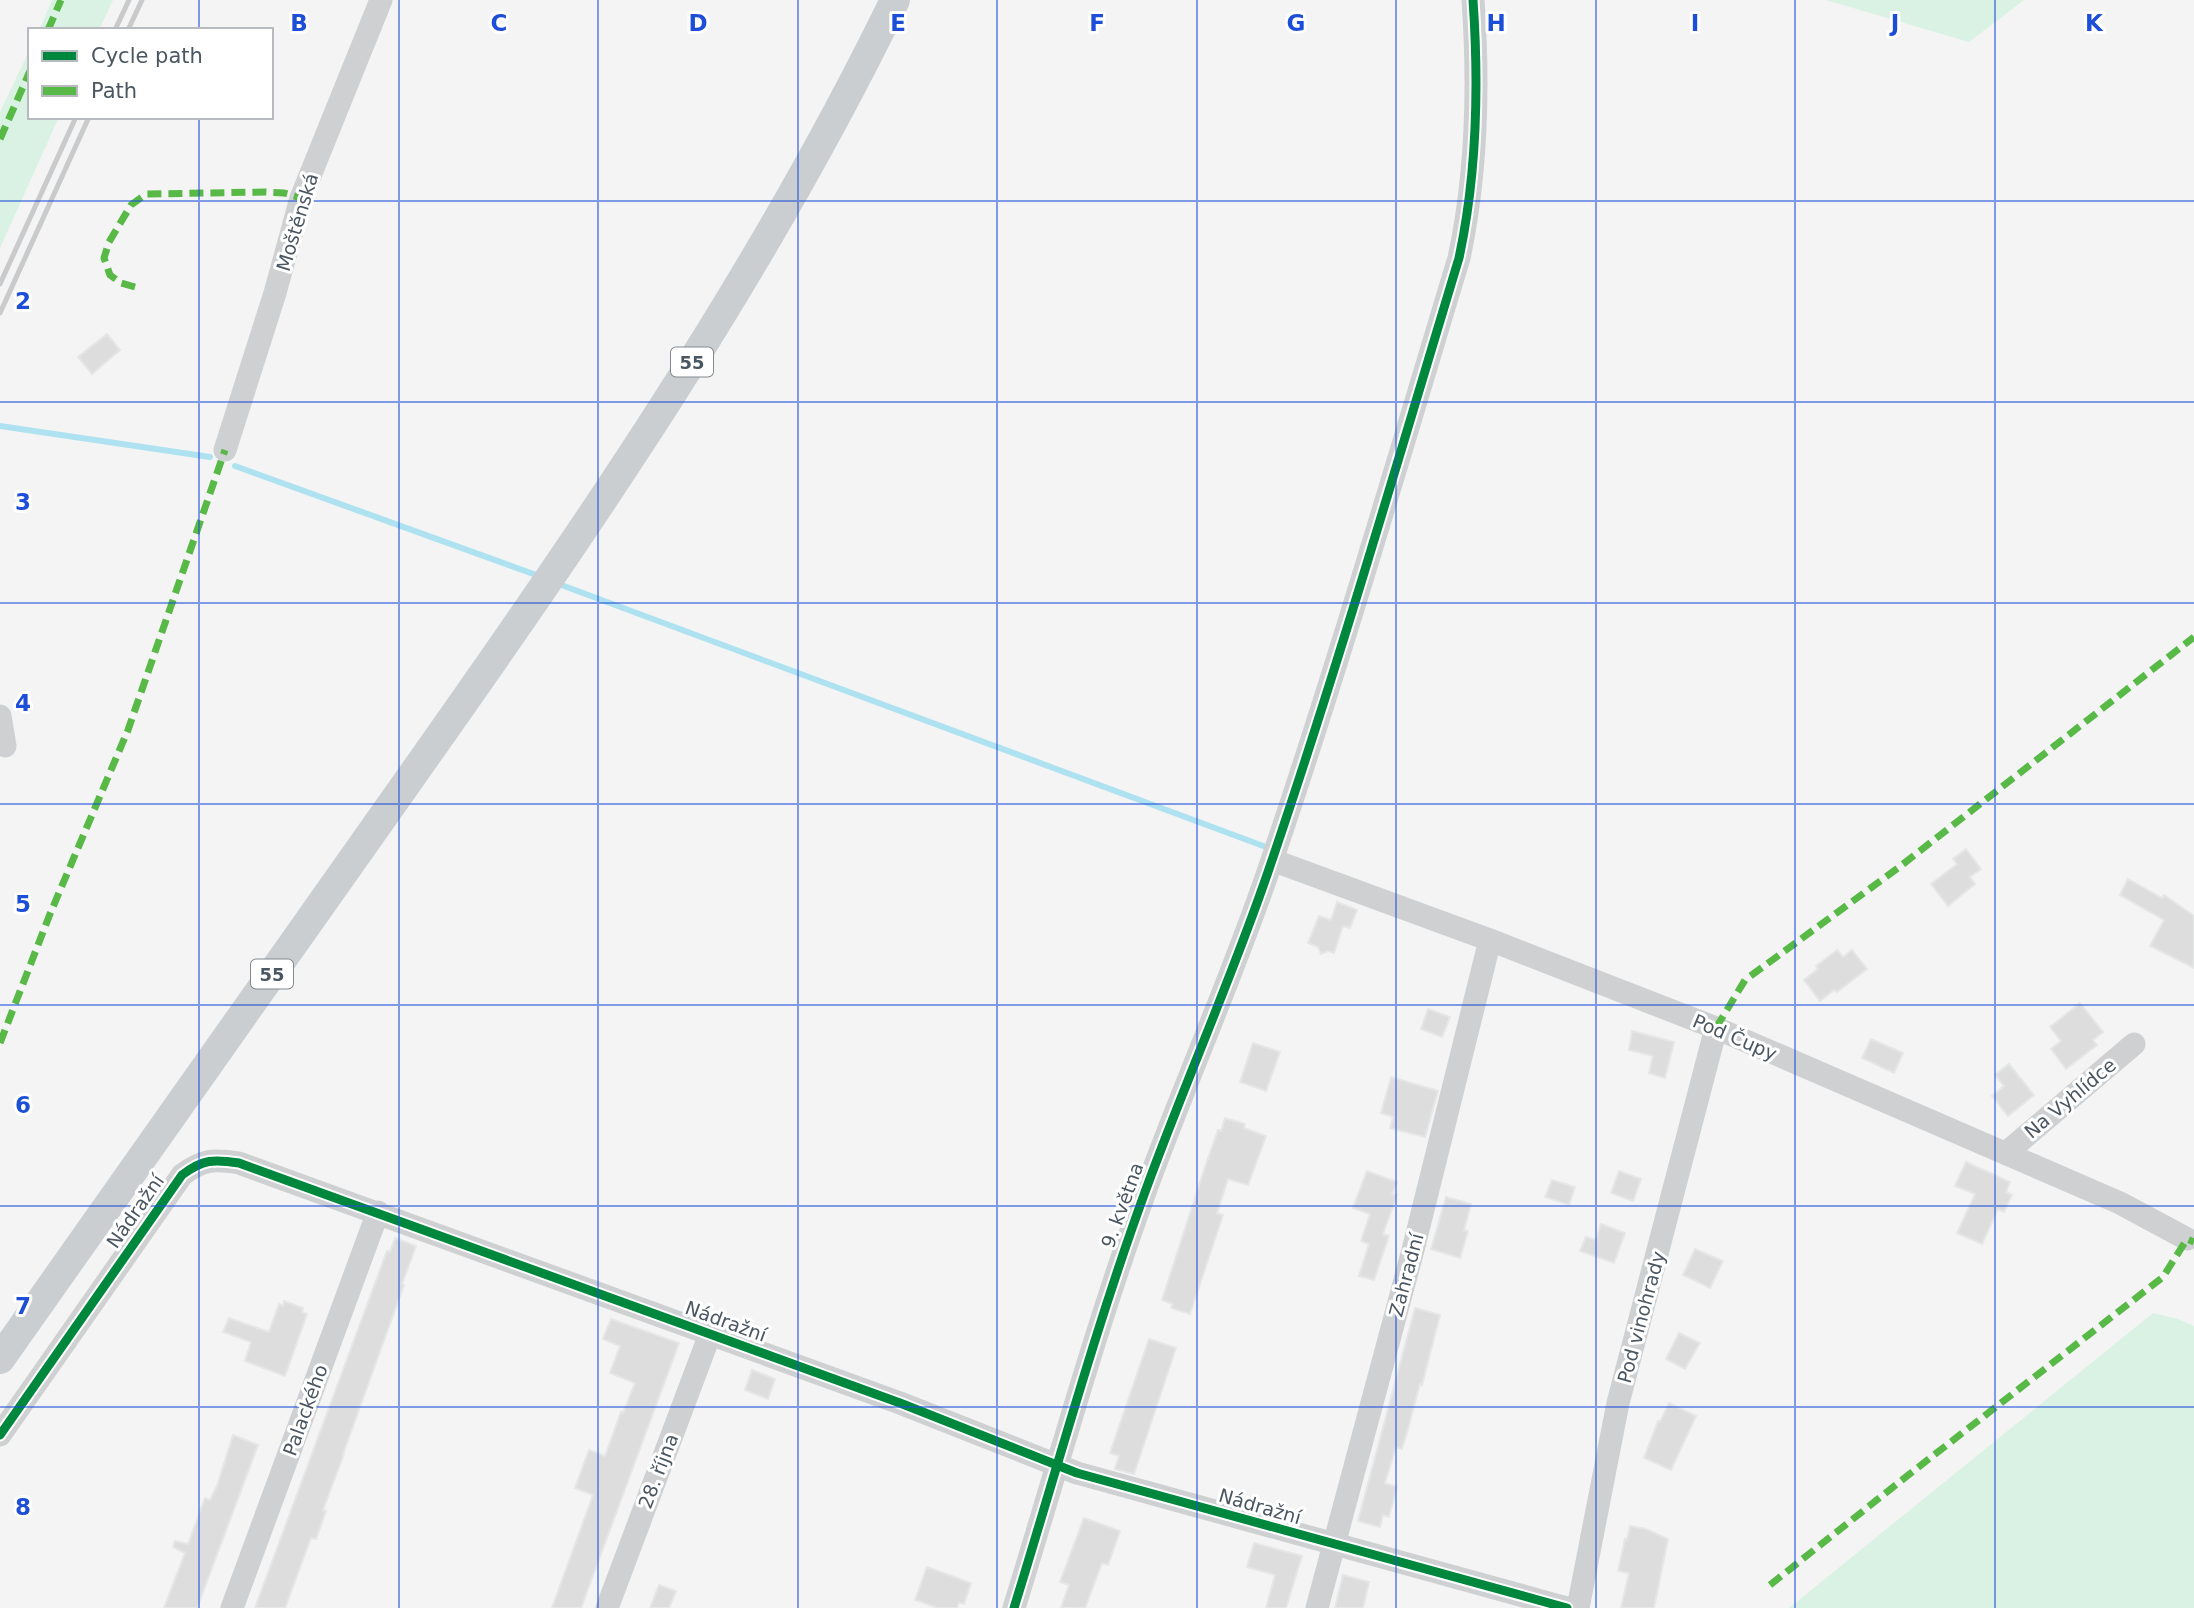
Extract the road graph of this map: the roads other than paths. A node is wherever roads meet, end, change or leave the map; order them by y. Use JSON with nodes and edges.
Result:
{"nodes":[{"id":1,"x":381,"y":0,"type":"edge"},
{"id":2,"x":895,"y":0,"type":"edge"},
{"id":3,"x":1473,"y":0,"type":"edge"},
{"id":4,"x":225,"y":450,"type":"dead end"},
{"id":5,"x":0,"y":716,"type":"edge"},
{"id":6,"x":5,"y":746,"type":"dead end"},
{"id":7,"x":1272,"y":860,"type":"junction"},
{"id":8,"x":1490,"y":940,"type":"junction"},
{"id":9,"x":1716,"y":1028,"type":"junction"},
{"id":10,"x":2134,"y":1044,"type":"dead end"},
{"id":11,"x":2006,"y":1153,"type":"junction"},
{"id":12,"x":378,"y":1212,"type":"junction"},
{"id":13,"x":2187,"y":1239,"type":"dead end"},
{"id":14,"x":710,"y":1334,"type":"junction"},
{"id":15,"x":0,"y":1359,"type":"edge"},
{"id":16,"x":0,"y":1435,"type":"edge"},
{"id":17,"x":1056,"y":1466,"type":"junction"},
{"id":18,"x":1334,"y":1545,"type":"junction"},
{"id":19,"x":232,"y":1608,"type":"edge"},
{"id":20,"x":607,"y":1608,"type":"edge"},
{"id":21,"x":1014,"y":1608,"type":"edge"},
{"id":22,"x":1317,"y":1608,"type":"edge"},
{"id":23,"x":1567,"y":1608,"type":"edge"},
{"id":24,"x":1578,"y":1608,"type":"edge"}],
"edges":[{"from":1,"to":4,"type":"street","name":"Moštěnská"},
{"from":2,"to":15,"type":"main road","number":"55"},
{"from":3,"to":7,"type":"street","name":"9. května"},
{"from":5,"to":6,"type":"street"},
{"from":7,"to":8,"type":"street","name":"Pod Čupy"},
{"from":7,"to":17,"type":"street","name":"9. května"},
{"from":8,"to":9,"type":"street","name":"Pod Čupy"},
{"from":8,"to":18,"type":"street","name":"Zahradní"},
{"from":9,"to":11,"type":"street","name":"Pod Čupy"},
{"from":9,"to":24,"type":"street","name":"Pod vinohrady"},
{"from":10,"to":11,"type":"street","name":"Na Vyhlídce"},
{"from":11,"to":13,"type":"street","name":"Pod Čupy"},
{"from":12,"to":14,"type":"street","name":"Nádražní"},
{"from":12,"to":16,"type":"street","name":"Nádražní"},
{"from":12,"to":19,"type":"street","name":"Palackého"},
{"from":14,"to":17,"type":"street","name":"Nádražní"},
{"from":14,"to":20,"type":"street","name":"28. října"},
{"from":17,"to":18,"type":"street","name":"Nádražní"},
{"from":17,"to":21,"type":"street","name":"9. května"},
{"from":18,"to":22,"type":"street","name":"Zahradní"},
{"from":18,"to":23,"type":"street","name":"Nádražní"}]}
